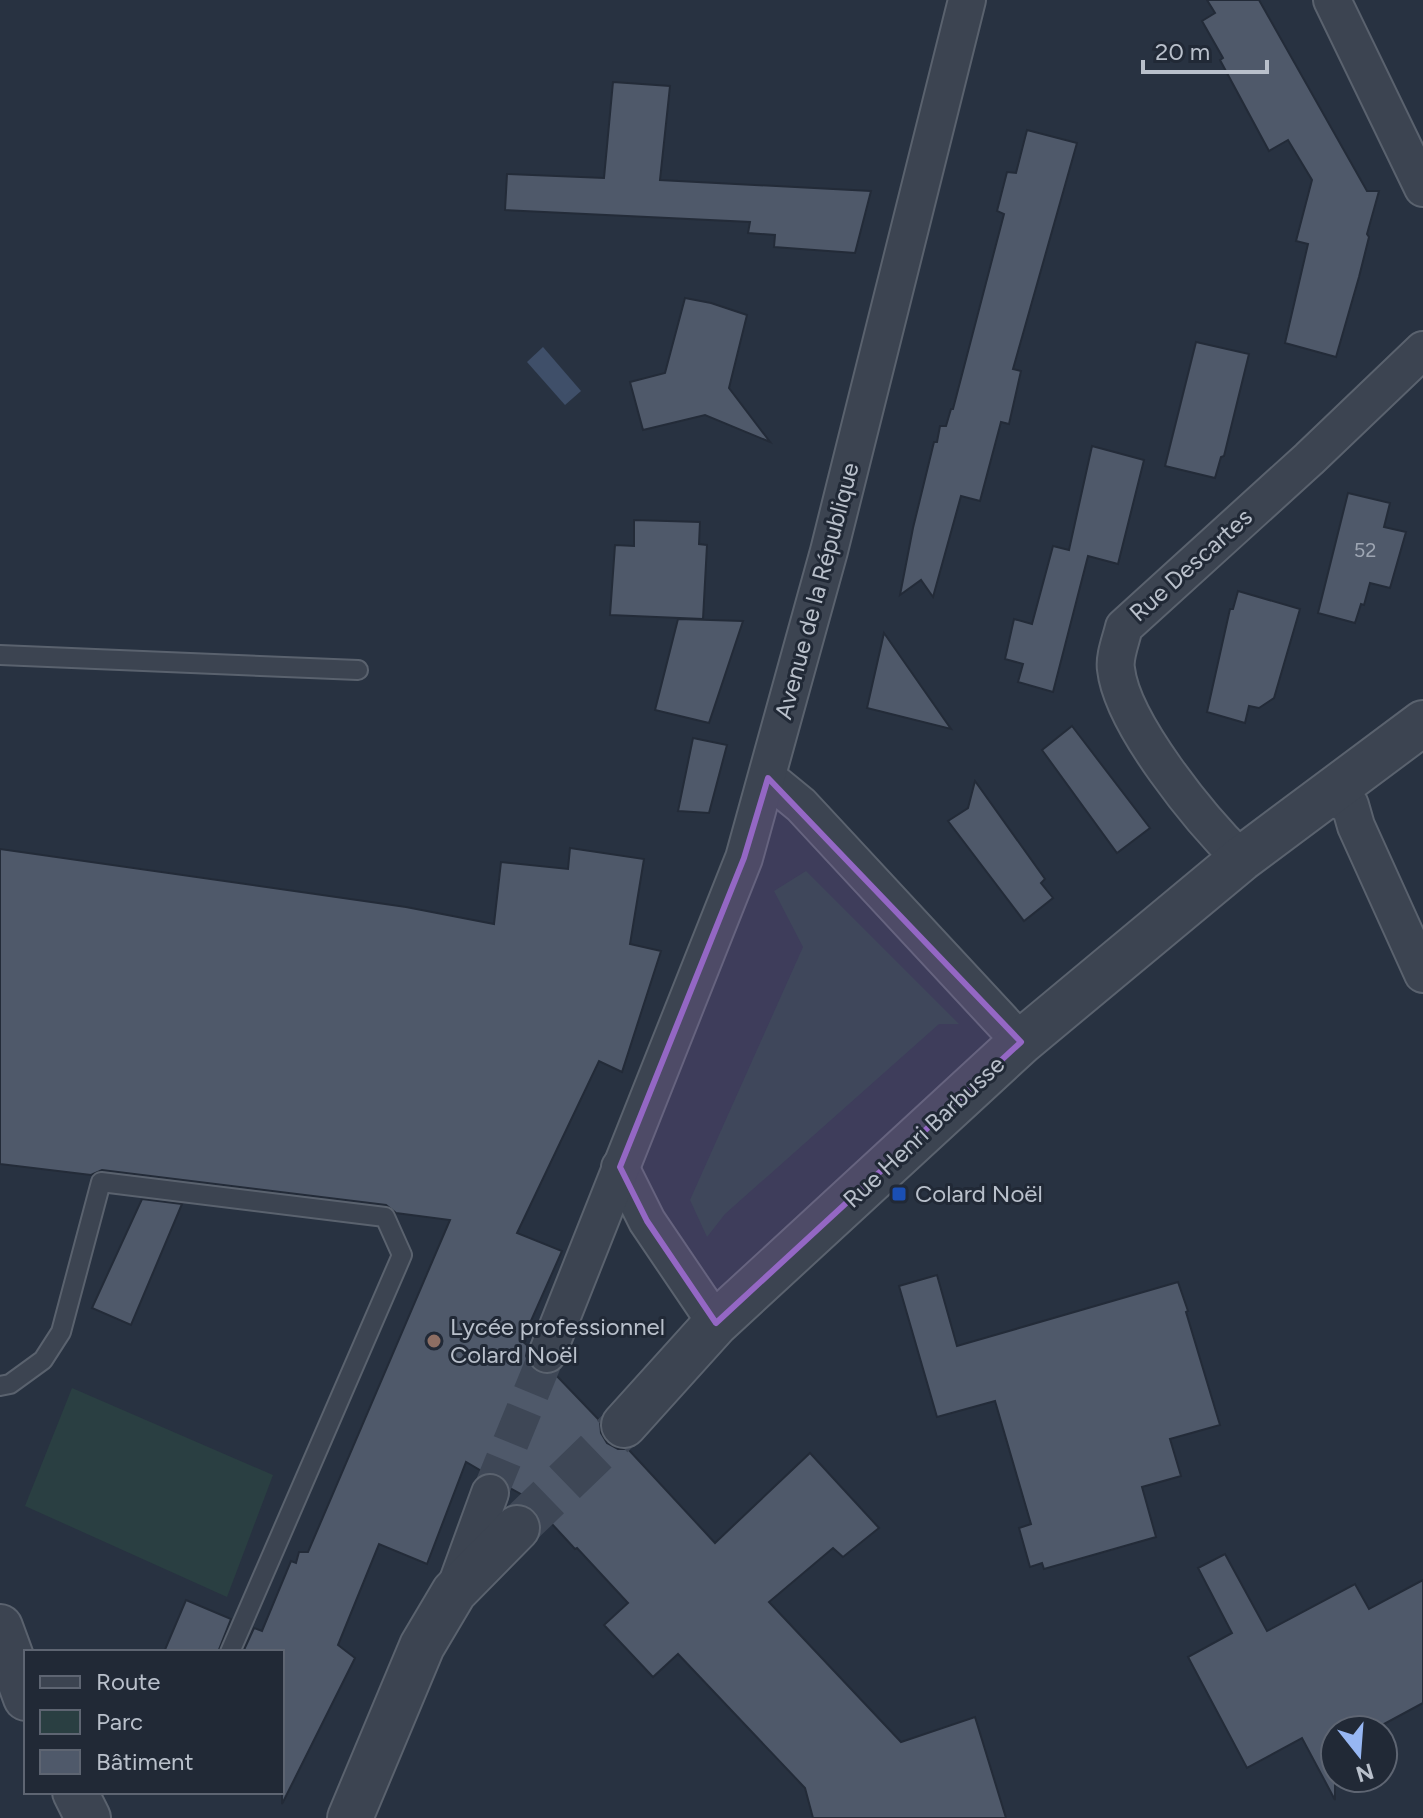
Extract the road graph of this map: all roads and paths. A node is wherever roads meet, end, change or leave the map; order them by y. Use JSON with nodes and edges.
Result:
{"nodes":[{"id":1,"x":967,"y":0,"type":"edge"},
{"id":2,"x":1332,"y":0,"type":"edge"},
{"id":3,"x":1423,"y":188,"type":"edge"},
{"id":4,"x":1423,"y":350,"type":"edge"},
{"id":5,"x":0,"y":655,"type":"edge"},
{"id":6,"x":358,"y":670,"type":"dead end"},
{"id":7,"x":1423,"y":723,"type":"edge"},
{"id":8,"x":768,"y":778,"type":"junction"},
{"id":9,"x":1328,"y":796,"type":"junction"},
{"id":10,"x":1241,"y":859,"type":"junction"},
{"id":11,"x":1423,"y":974,"type":"edge"},
{"id":12,"x":1021,"y":1042,"type":"junction"},
{"id":13,"x":620,"y":1167,"type":"junction"},
{"id":14,"x":716,"y":1323,"type":"junction"},
{"id":15,"x":547,"y":1354,"type":"tunnel mouth"},
{"id":16,"x":0,"y":1386,"type":"edge"},
{"id":17,"x":624,"y":1425,"type":"tunnel mouth"},
{"id":18,"x":490,"y":1493,"type":"tunnel mouth"},
{"id":19,"x":517,"y":1528,"type":"tunnel mouth"},
{"id":20,"x":454,"y":1592,"type":"junction"},
{"id":21,"x":0,"y":1627,"type":"edge"},
{"id":22,"x":231,"y":1650,"type":"edge"},
{"id":23,"x":24,"y":1693,"type":"edge"},
{"id":24,"x":76,"y":1794,"type":"edge"},
{"id":25,"x":88,"y":1818,"type":"edge"},
{"id":26,"x":350,"y":1818,"type":"edge"}],
"edges":[{"from":1,"to":8,"type":"street","name":"Avenue de la République"},
{"from":2,"to":3,"type":"street"},
{"from":4,"to":10,"type":"street","name":"Rue Descartes"},
{"from":5,"to":6,"type":"lane"},
{"from":7,"to":9,"type":"street","name":"Rue Henri Barbusse"},
{"from":8,"to":12,"type":"street"},
{"from":8,"to":13,"type":"street","name":"Avenue de la République"},
{"from":9,"to":10,"type":"street","name":"Rue Henri Barbusse"},
{"from":9,"to":11,"type":"street"},
{"from":10,"to":12,"type":"street","name":"Rue Henri Barbusse"},
{"from":12,"to":14,"type":"street","name":"Rue Henri Barbusse"},
{"from":13,"to":14,"type":"street"},
{"from":13,"to":15,"type":"street","name":"Avenue de la République"},
{"from":14,"to":17,"type":"street","name":"Rue Henri Barbusse"},
{"from":16,"to":22,"type":"lane"},
{"from":18,"to":20,"type":"street"},
{"from":19,"to":20,"type":"street"},
{"from":20,"to":26,"type":"street"},
{"from":21,"to":23,"type":"street"},
{"from":24,"to":25,"type":"street"}]}
